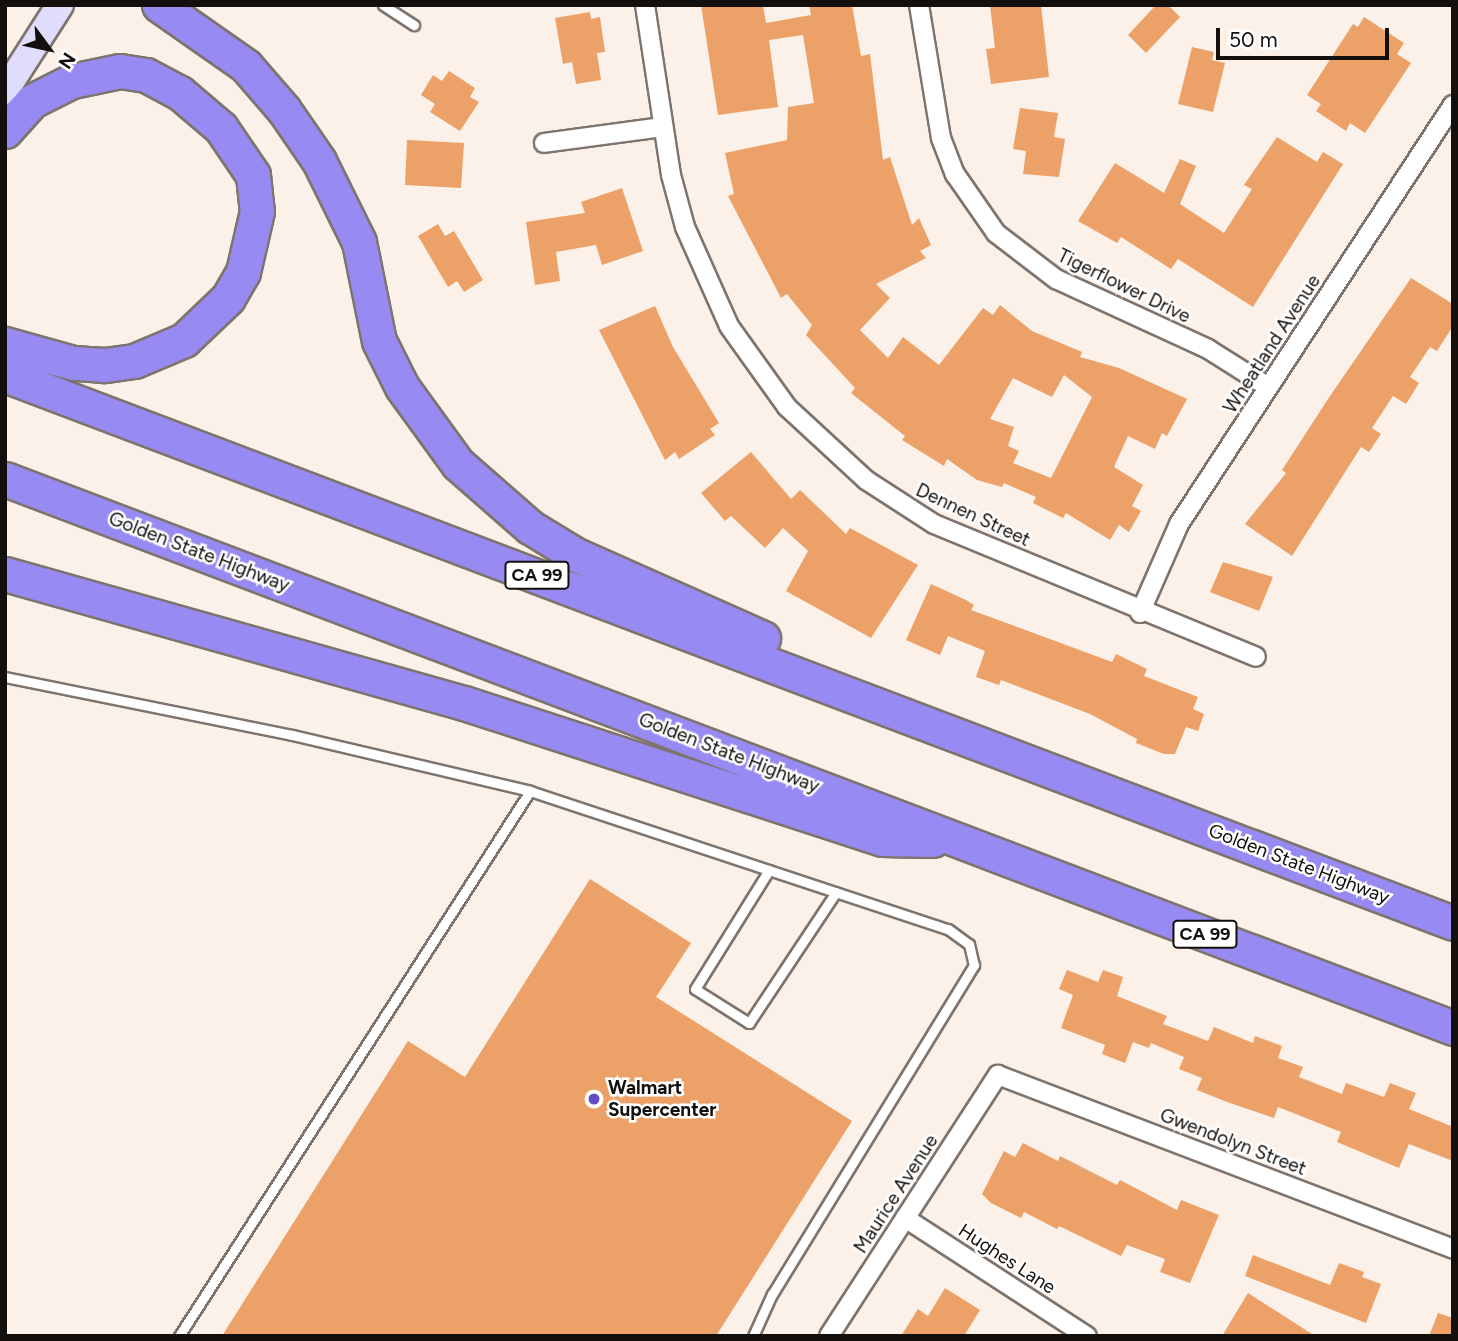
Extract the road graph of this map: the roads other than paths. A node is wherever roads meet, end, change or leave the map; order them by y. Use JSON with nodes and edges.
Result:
{"nodes":[{"id":1,"x":60,"y":5,"type":"edge"},
{"id":2,"x":159,"y":5,"type":"edge"},
{"id":3,"x":383,"y":5,"type":"edge"},
{"id":4,"x":645,"y":5,"type":"edge"},
{"id":5,"x":919,"y":5,"type":"edge"},
{"id":6,"x":414,"y":26,"type":"dead end"},
{"id":7,"x":5,"y":91,"type":"edge"},
{"id":8,"x":1453,"y":105,"type":"edge"},
{"id":9,"x":663,"y":127,"type":"junction"},
{"id":10,"x":5,"y":131,"type":"edge"},
{"id":11,"x":544,"y":144,"type":"dead end"},
{"id":12,"x":5,"y":344,"type":"edge"},
{"id":13,"x":5,"y":375,"type":"edge"},
{"id":14,"x":1268,"y":387,"type":"junction"},
{"id":15,"x":5,"y":481,"type":"edge"},
{"id":16,"x":5,"y":574,"type":"edge"},
{"id":17,"x":1140,"y":613,"type":"junction"},
{"id":18,"x":1256,"y":657,"type":"dead end"},
{"id":19,"x":5,"y":677,"type":"edge"},
{"id":20,"x":1068,"y":776,"type":"junction"},
{"id":21,"x":530,"y":791,"type":"junction"},
{"id":22,"x":958,"y":840,"type":"junction"},
{"id":23,"x":769,"y":870,"type":"junction"},
{"id":24,"x":836,"y":892,"type":"junction"},
{"id":25,"x":1453,"y":923,"type":"edge"},
{"id":26,"x":1453,"y":1028,"type":"edge"},
{"id":27,"x":998,"y":1075,"type":"joint"},
{"id":28,"x":905,"y":1218,"type":"junction"},
{"id":29,"x":1453,"y":1249,"type":"edge"},
{"id":30,"x":179,"y":1336,"type":"edge"},
{"id":31,"x":753,"y":1336,"type":"edge"},
{"id":32,"x":829,"y":1336,"type":"edge"},
{"id":33,"x":1087,"y":1336,"type":"edge"}],
"edges":[{"from":1,"to":7,"type":"main road"},
{"from":2,"to":20,"type":"highway"},
{"from":3,"to":6,"type":"lane"},
{"from":4,"to":9,"type":"street","name":"Dennen Street"},
{"from":5,"to":14,"type":"street","name":"Tigerflower Drive"},
{"from":8,"to":14,"type":"street","name":"Wheatland Avenue"},
{"from":9,"to":11,"type":"street"},
{"from":9,"to":17,"type":"street","name":"Dennen Street"},
{"from":10,"to":12,"type":"highway"},
{"from":13,"to":20,"type":"highway","name":"Golden State Highway","number":"CA 99"},
{"from":14,"to":17,"type":"street","name":"Wheatland Avenue"},
{"from":15,"to":22,"type":"highway","name":"Golden State Highway","number":"CA 99"},
{"from":16,"to":22,"type":"highway"},
{"from":17,"to":18,"type":"street","name":"Dennen Street"},
{"from":19,"to":21,"type":"lane"},
{"from":20,"to":25,"type":"highway","name":"Golden State Highway","number":"CA 99"},
{"from":21,"to":23,"type":"lane"},
{"from":21,"to":30,"type":"lane"},
{"from":22,"to":26,"type":"highway","name":"Golden State Highway","number":"CA 99"},
{"from":23,"to":24,"type":"lane"},
{"from":23,"to":24,"type":"lane"},
{"from":24,"to":31,"type":"lane"},
{"from":27,"to":28,"type":"street","name":"Maurice Avenue"},
{"from":27,"to":29,"type":"street","name":"Gwendolyn Street"},
{"from":28,"to":32,"type":"street","name":"Maurice Avenue"},
{"from":28,"to":33,"type":"street","name":"Hughes Lane"}]}
